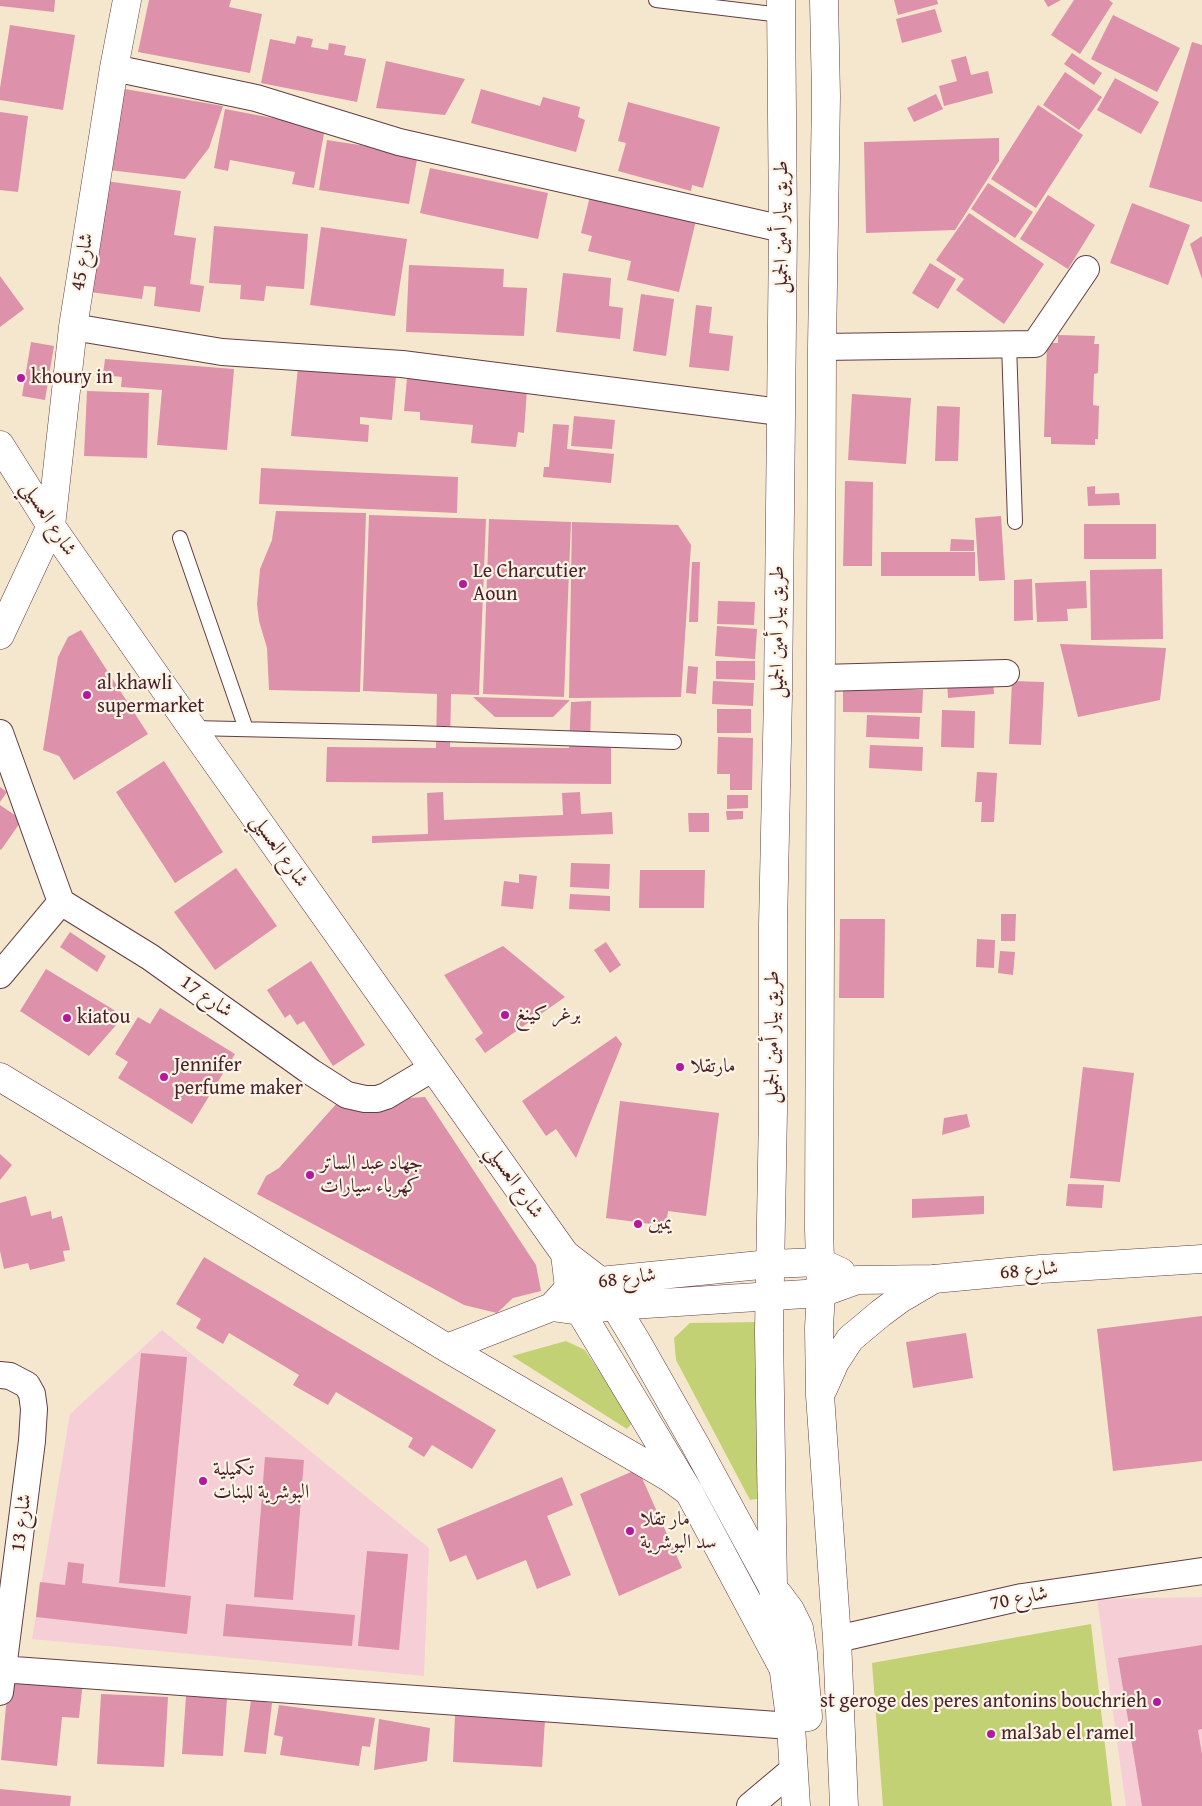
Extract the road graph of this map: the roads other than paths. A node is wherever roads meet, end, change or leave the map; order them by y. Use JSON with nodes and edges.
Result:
{"nodes":[{"id":1,"x":128,"y":0,"type":"edge"},
{"id":2,"x":656,"y":0,"type":"edge"},
{"id":3,"x":824,"y":0,"type":"edge"},
{"id":4,"x":782,"y":7,"type":"edge"},
{"id":5,"x":114,"y":68,"type":"junction"},
{"id":6,"x":783,"y":229,"type":"junction"},
{"id":7,"x":1086,"y":269,"type":"dead end"},
{"id":8,"x":73,"y":326,"type":"junction"},
{"id":9,"x":1009,"y":344,"type":"junction"},
{"id":10,"x":822,"y":347,"type":"junction"},
{"id":11,"x":780,"y":412,"type":"junction"},
{"id":12,"x":0,"y":444,"type":"edge"},
{"id":13,"x":1015,"y":522,"type":"dead end"},
{"id":14,"x":51,"y":526,"type":"junction"},
{"id":15,"x":180,"y":538,"type":"dead end"},
{"id":16,"x":0,"y":636,"type":"edge"},
{"id":17,"x":1006,"y":673,"type":"dead end"},
{"id":18,"x":821,"y":678,"type":"junction"},
{"id":19,"x":192,"y":728,"type":"junction"},
{"id":20,"x":246,"y":729,"type":"junction"},
{"id":21,"x":0,"y":733,"type":"edge"},
{"id":22,"x":674,"y":742,"type":"dead end"},
{"id":23,"x":61,"y":902,"type":"junction"},
{"id":24,"x":0,"y":975,"type":"edge"},
{"id":25,"x":433,"y":1068,"type":"junction"},
{"id":26,"x":0,"y":1077,"type":"edge"},
{"id":27,"x":565,"y":1254,"type":"junction"},
{"id":28,"x":1202,"y":1259,"type":"edge"},
{"id":29,"x":820,"y":1262,"type":"junction"},
{"id":30,"x":770,"y":1264,"type":"junction"},
{"id":31,"x":934,"y":1279,"type":"junction"},
{"id":32,"x":857,"y":1280,"type":"junction"},
{"id":33,"x":600,"y":1281,"type":"junction"},
{"id":34,"x":821,"y":1293,"type":"junction"},
{"id":35,"x":771,"y":1296,"type":"junction"},
{"id":36,"x":567,"y":1302,"type":"junction"},
{"id":37,"x":614,"y":1306,"type":"junction"},
{"id":38,"x":447,"y":1348,"type":"junction"},
{"id":39,"x":0,"y":1375,"type":"edge"},
{"id":40,"x":820,"y":1395,"type":"junction"},
{"id":41,"x":690,"y":1492,"type":"junction"},
{"id":42,"x":1202,"y":1571,"type":"edge"},
{"id":43,"x":773,"y":1588,"type":"junction"},
{"id":44,"x":837,"y":1639,"type":"junction"},
{"id":45,"x":784,"y":1669,"type":"junction"},
{"id":46,"x":1,"y":1677,"type":"edge"},
{"id":47,"x":791,"y":1726,"type":"junction"},
{"id":48,"x":794,"y":1769,"type":"junction"},
{"id":49,"x":750,"y":1806,"type":"edge"},
{"id":50,"x":796,"y":1806,"type":"edge"},
{"id":51,"x":814,"y":1806,"type":"edge"},
{"id":52,"x":844,"y":1806,"type":"edge"}],
"edges":[{"from":1,"to":5,"type":"street","name":"شارع 45"},
{"from":2,"to":4,"type":"lane"},
{"from":3,"to":10,"type":"street","name":"طريق بيار أمين الجميل"},
{"from":4,"to":6,"type":"street","name":"طريق بيار أمين الجميل"},
{"from":5,"to":6,"type":"street"},
{"from":5,"to":8,"type":"street","name":"شارع 45"},
{"from":6,"to":11,"type":"street","name":"طريق بيار أمين الجميل"},
{"from":7,"to":9,"type":"street"},
{"from":8,"to":11,"type":"street"},
{"from":8,"to":14,"type":"street","name":"شارع 45"},
{"from":9,"to":10,"type":"street"},
{"from":9,"to":13,"type":"lane"},
{"from":10,"to":18,"type":"street","name":"طريق بيار أمين الجميل"},
{"from":11,"to":30,"type":"street","name":"طريق بيار أمين الجميل"},
{"from":12,"to":14,"type":"street","name":"شارع العسيلي"},
{"from":14,"to":16,"type":"street","name":"شارع 45"},
{"from":14,"to":19,"type":"street","name":"شارع العسيلي"},
{"from":15,"to":20,"type":"lane"},
{"from":17,"to":18,"type":"street"},
{"from":18,"to":29,"type":"street","name":"طريق بيار أمين الجميل"},
{"from":19,"to":20,"type":"lane"},
{"from":19,"to":25,"type":"street","name":"شارع العسيلي"},
{"from":20,"to":22,"type":"lane"},
{"from":21,"to":23,"type":"street"},
{"from":23,"to":24,"type":"street"},
{"from":23,"to":25,"type":"street","name":"شارع 17"},
{"from":25,"to":27,"type":"street","name":"شارع العسيلي"},
{"from":26,"to":38,"type":"street"},
{"from":27,"to":33,"type":"street","name":"شارع العسيلي"},
{"from":27,"to":36,"type":"street","name":"شارع العسيلي"},
{"from":28,"to":31,"type":"street","name":"شارع 68"},
{"from":29,"to":30,"type":"street","name":"شارع 68"},
{"from":29,"to":32,"type":"street","name":"شارع 68"},
{"from":29,"to":34,"type":"street","name":"طريق بيار أمين الجميل"},
{"from":30,"to":33,"type":"street","name":"شارع 68"},
{"from":30,"to":35,"type":"street","name":"طريق بيار أمين الجميل"},
{"from":31,"to":32,"type":"street","name":"شارع 68"},
{"from":31,"to":40,"type":"street"},
{"from":32,"to":34,"type":"street","name":"شارع 68"},
{"from":33,"to":36,"type":"street","name":"شارع 68"},
{"from":33,"to":37,"type":"street","name":"شارع العسيلي"},
{"from":34,"to":35,"type":"street","name":"شارع 68"},
{"from":34,"to":40,"type":"street","name":"طريق بيار أمين الجميل"},
{"from":35,"to":37,"type":"street","name":"شارع 68"},
{"from":35,"to":43,"type":"street","name":"طريق بيار أمين الجميل"},
{"from":36,"to":37,"type":"street","name":"شارع 68"},
{"from":36,"to":38,"type":"street","name":"شارع 68"},
{"from":36,"to":41,"type":"street"},
{"from":37,"to":43,"type":"street","name":"شارع العسيلي"},
{"from":38,"to":41,"type":"street"},
{"from":39,"to":46,"type":"street","name":"شارع 13"},
{"from":40,"to":44,"type":"street","name":"طريق بيار أمين الجميل"},
{"from":41,"to":45,"type":"street"},
{"from":42,"to":44,"type":"street","name":"شارع 70"},
{"from":43,"to":45,"type":"street"},
{"from":43,"to":51,"type":"street"},
{"from":44,"to":52,"type":"street","name":"طريق بيار أمين الجميل"},
{"from":45,"to":47,"type":"street"},
{"from":46,"to":47,"type":"street"},
{"from":47,"to":48,"type":"street"},
{"from":48,"to":49,"type":"street"},
{"from":48,"to":50,"type":"street"}]}
